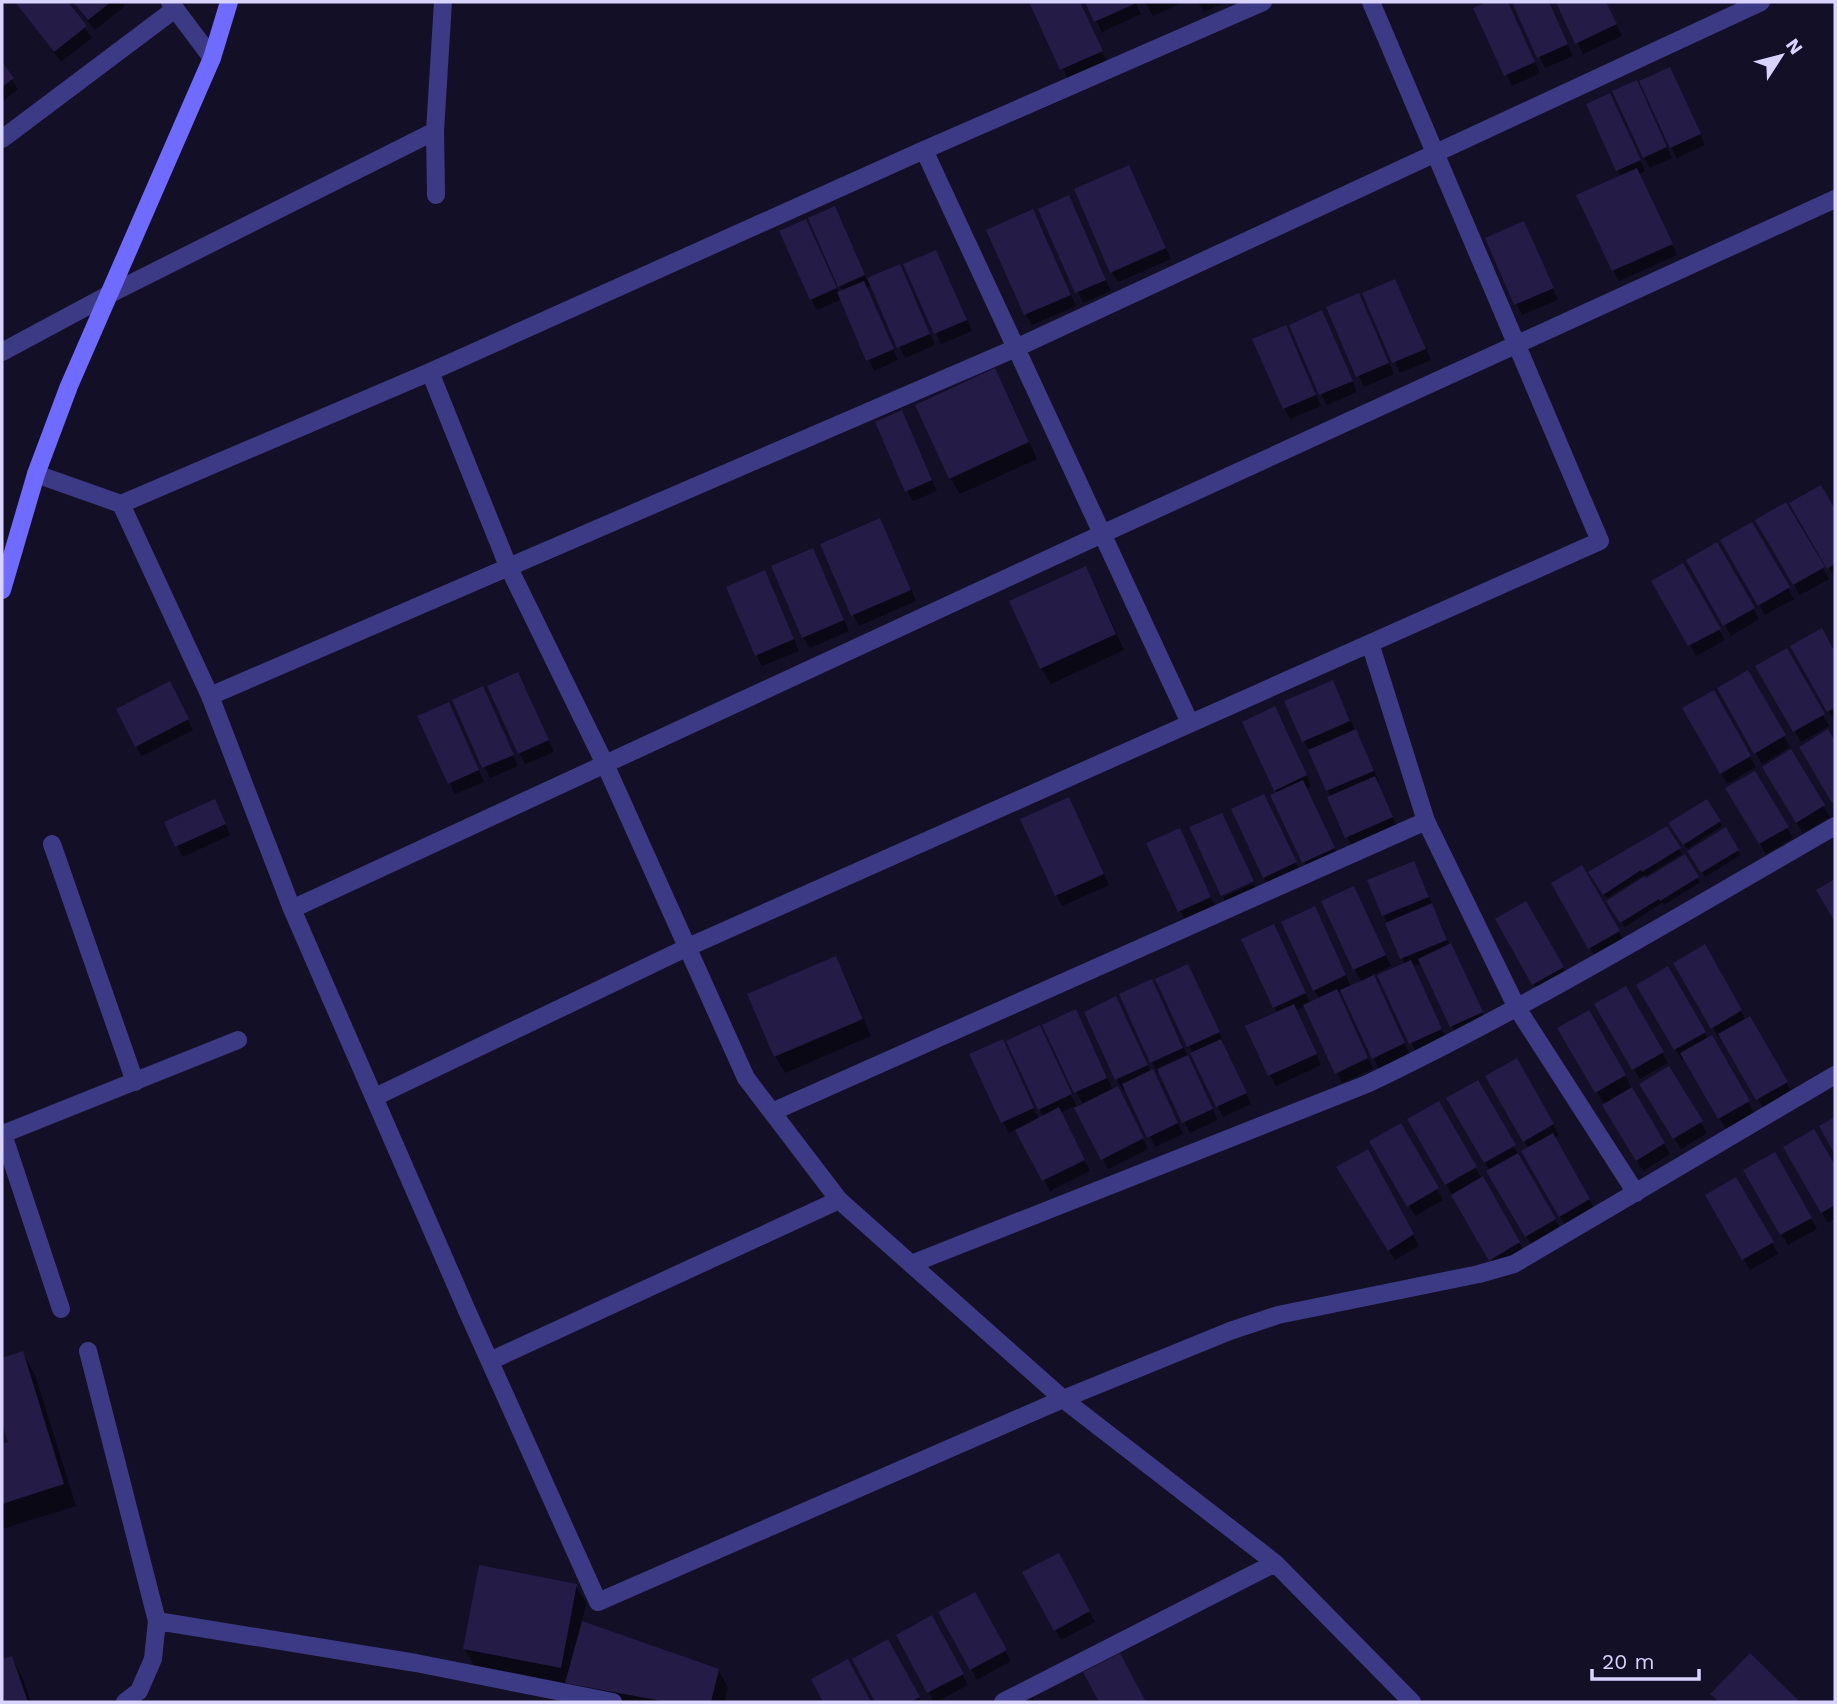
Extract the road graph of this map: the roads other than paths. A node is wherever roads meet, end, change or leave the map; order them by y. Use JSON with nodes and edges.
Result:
{"nodes":[{"id":1,"x":229,"y":2,"type":"edge"},
{"id":2,"x":443,"y":2,"type":"edge"},
{"id":3,"x":1263,"y":2,"type":"edge"},
{"id":4,"x":1371,"y":2,"type":"edge"},
{"id":5,"x":1761,"y":2,"type":"edge"},
{"id":6,"x":172,"y":6,"type":"edge"},
{"id":7,"x":212,"y":58,"type":"junction"},
{"id":8,"x":435,"y":131,"type":"junction"},
{"id":9,"x":2,"y":139,"type":"edge"},
{"id":10,"x":923,"y":150,"type":"junction"},
{"id":11,"x":1435,"y":153,"type":"junction"},
{"id":12,"x":436,"y":195,"type":"dead end"},
{"id":13,"x":1835,"y":199,"type":"edge"},
{"id":14,"x":110,"y":294,"type":"junction"},
{"id":15,"x":1515,"y":345,"type":"junction"},
{"id":16,"x":1016,"y":348,"type":"junction"},
{"id":17,"x":2,"y":352,"type":"edge"},
{"id":18,"x":430,"y":372,"type":"junction"},
{"id":19,"x":36,"y":474,"type":"junction"},
{"id":20,"x":121,"y":504,"type":"junction"},
{"id":21,"x":1102,"y":534,"type":"junction"},
{"id":22,"x":508,"y":566,"type":"junction"},
{"id":23,"x":2,"y":590,"type":"edge"},
{"id":24,"x":1370,"y":643,"type":"junction"},
{"id":25,"x":210,"y":696,"type":"junction"},
{"id":26,"x":1190,"y":723,"type":"junction"},
{"id":27,"x":604,"y":764,"type":"junction"},
{"id":28,"x":1426,"y":821,"type":"junction"},
{"id":29,"x":1835,"y":826,"type":"edge"},
{"id":30,"x":52,"y":844,"type":"dead end"},
{"id":31,"x":292,"y":909,"type":"junction"},
{"id":32,"x":687,"y":948,"type":"junction"},
{"id":33,"x":1517,"y":1008,"type":"junction"},
{"id":34,"x":238,"y":1040,"type":"dead end"},
{"id":35,"x":1835,"y":1075,"type":"edge"},
{"id":36,"x":135,"y":1082,"type":"junction"},
{"id":37,"x":375,"y":1097,"type":"junction"},
{"id":38,"x":772,"y":1112,"type":"junction"},
{"id":39,"x":3,"y":1133,"type":"edge"},
{"id":40,"x":1636,"y":1193,"type":"junction"},
{"id":41,"x":839,"y":1200,"type":"junction"},
{"id":42,"x":911,"y":1264,"type":"junction"},
{"id":43,"x":61,"y":1309,"type":"dead end"},
{"id":44,"x":88,"y":1351,"type":"dead end"},
{"id":45,"x":490,"y":1361,"type":"junction"},
{"id":46,"x":1063,"y":1399,"type":"junction"},
{"id":47,"x":1275,"y":1563,"type":"junction"},
{"id":48,"x":157,"y":1621,"type":"junction"},
{"id":49,"x":125,"y":1702,"type":"edge"},
{"id":50,"x":613,"y":1702,"type":"edge"},
{"id":51,"x":1003,"y":1702,"type":"edge"},
{"id":52,"x":1412,"y":1702,"type":"edge"}],
"edges":[{"from":1,"to":7,"type":"street"},
{"from":2,"to":8,"type":"street"},
{"from":3,"to":10,"type":"street"},
{"from":4,"to":11,"type":"street"},
{"from":5,"to":11,"type":"street"},
{"from":6,"to":7,"type":"street"},
{"from":6,"to":9,"type":"street"},
{"from":7,"to":14,"type":"street"},
{"from":8,"to":12,"type":"street"},
{"from":8,"to":14,"type":"street"},
{"from":10,"to":16,"type":"street"},
{"from":10,"to":18,"type":"street"},
{"from":11,"to":15,"type":"street"},
{"from":11,"to":16,"type":"street"},
{"from":13,"to":15,"type":"street"},
{"from":14,"to":17,"type":"street"},
{"from":14,"to":19,"type":"street"},
{"from":15,"to":21,"type":"street"},
{"from":15,"to":24,"type":"street"},
{"from":16,"to":21,"type":"street"},
{"from":16,"to":22,"type":"street"},
{"from":18,"to":20,"type":"street"},
{"from":18,"to":22,"type":"street"},
{"from":19,"to":20,"type":"street"},
{"from":19,"to":23,"type":"street"},
{"from":20,"to":25,"type":"street"},
{"from":21,"to":26,"type":"street"},
{"from":21,"to":27,"type":"street"},
{"from":22,"to":25,"type":"street"},
{"from":22,"to":27,"type":"street"},
{"from":24,"to":26,"type":"street"},
{"from":24,"to":28,"type":"street"},
{"from":25,"to":31,"type":"street"},
{"from":26,"to":32,"type":"street"},
{"from":27,"to":31,"type":"street"},
{"from":27,"to":32,"type":"street"},
{"from":28,"to":33,"type":"street"},
{"from":28,"to":38,"type":"street"},
{"from":29,"to":33,"type":"street"},
{"from":30,"to":36,"type":"street"},
{"from":31,"to":37,"type":"street"},
{"from":32,"to":37,"type":"street"},
{"from":32,"to":38,"type":"street"},
{"from":33,"to":40,"type":"street"},
{"from":33,"to":42,"type":"street"},
{"from":34,"to":36,"type":"street"},
{"from":35,"to":40,"type":"street"},
{"from":36,"to":39,"type":"street"},
{"from":37,"to":45,"type":"street"},
{"from":38,"to":41,"type":"street"},
{"from":39,"to":43,"type":"street"},
{"from":40,"to":46,"type":"street"},
{"from":41,"to":42,"type":"street"},
{"from":41,"to":45,"type":"street"},
{"from":42,"to":46,"type":"street"},
{"from":44,"to":48,"type":"street"},
{"from":45,"to":46,"type":"street"},
{"from":46,"to":47,"type":"street"},
{"from":47,"to":51,"type":"street"},
{"from":47,"to":52,"type":"street"},
{"from":48,"to":49,"type":"street"},
{"from":48,"to":50,"type":"street"}]}
